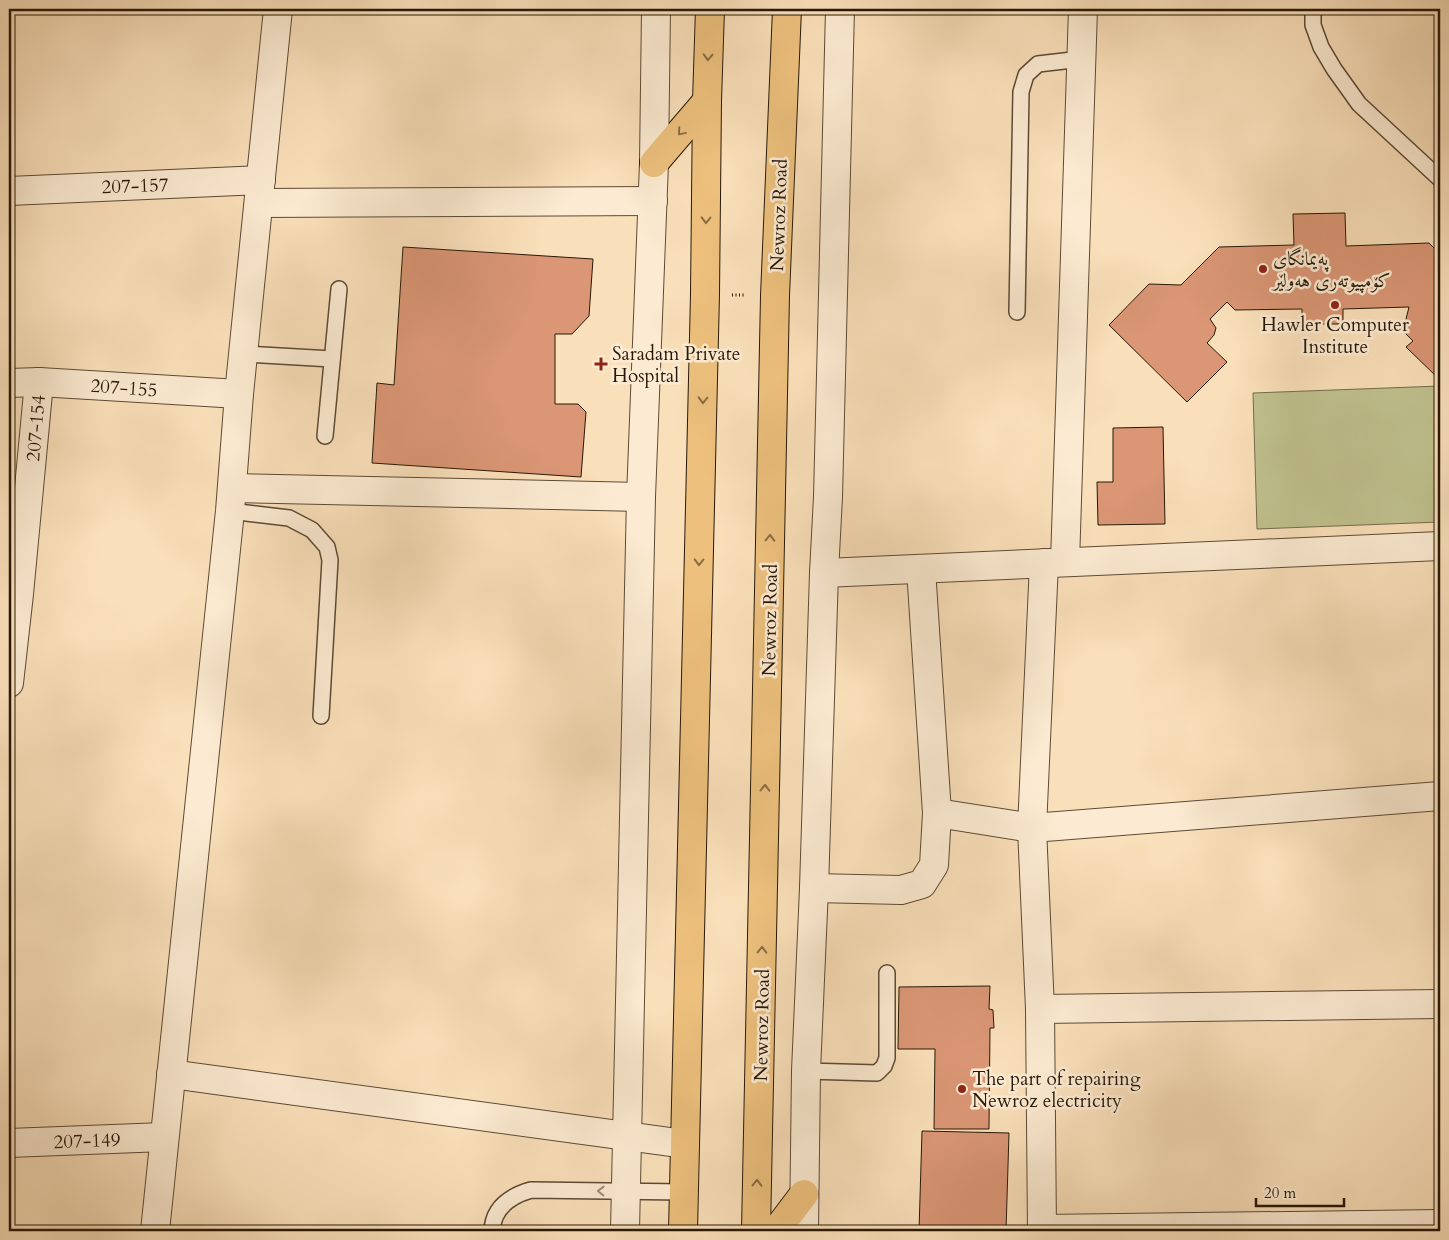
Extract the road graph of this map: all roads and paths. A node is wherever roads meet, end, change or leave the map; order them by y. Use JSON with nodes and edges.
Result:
{"nodes":[{"id":1,"x":278,"y":9,"type":"edge"},
{"id":2,"x":656,"y":9,"type":"edge"},
{"id":3,"x":710,"y":9,"type":"edge"},
{"id":4,"x":786,"y":9,"type":"edge"},
{"id":5,"x":840,"y":9,"type":"edge"},
{"id":6,"x":1083,"y":9,"type":"edge"},
{"id":7,"x":1313,"y":9,"type":"edge"},
{"id":8,"x":1081,"y":58,"type":"junction"},
{"id":9,"x":707,"y":100,"type":"junction"},
{"id":10,"x":654,"y":163,"type":"junction"},
{"id":11,"x":1440,"y":179,"type":"edge"},
{"id":12,"x":9,"y":191,"type":"edge"},
{"id":13,"x":260,"y":191,"type":"junction"},
{"id":14,"x":653,"y":201,"type":"junction"},
{"id":15,"x":339,"y":289,"type":"dead end"},
{"id":16,"x":705,"y":294,"type":"junction"},
{"id":17,"x":775,"y":296,"type":"junction"},
{"id":18,"x":1016,"y":312,"type":"dead end"},
{"id":19,"x":244,"y":354,"type":"junction"},
{"id":20,"x":332,"y":359,"type":"junction"},
{"id":21,"x":39,"y":382,"type":"junction"},
{"id":22,"x":9,"y":383,"type":"edge"},
{"id":23,"x":239,"y":394,"type":"junction"},
{"id":24,"x":325,"y":436,"type":"dead end"},
{"id":25,"x":641,"y":496,"type":"junction"},
{"id":26,"x":232,"y":499,"type":"junction"},
{"id":27,"x":1440,"y":546,"type":"edge"},
{"id":28,"x":1055,"y":562,"type":"junction"},
{"id":29,"x":921,"y":569,"type":"junction"},
{"id":30,"x":824,"y":573,"type":"junction"},
{"id":31,"x":9,"y":683,"type":"edge"},
{"id":32,"x":322,"y":716,"type":"dead end"},
{"id":33,"x":1440,"y":796,"type":"edge"},
{"id":34,"x":936,"y":813,"type":"junction"},
{"id":35,"x":1032,"y":828,"type":"junction"},
{"id":36,"x":814,"y":888,"type":"junction"},
{"id":37,"x":887,"y":973,"type":"dead end"},
{"id":38,"x":1440,"y":1004,"type":"edge"},
{"id":39,"x":1040,"y":1009,"type":"junction"},
{"id":40,"x":806,"y":1071,"type":"junction"},
{"id":41,"x":171,"y":1074,"type":"junction"},
{"id":42,"x":626,"y":1136,"type":"junction"},
{"id":43,"x":164,"y":1137,"type":"junction"},
{"id":44,"x":9,"y":1143,"type":"edge"},
{"id":45,"x":685,"y":1144,"type":"junction"},
{"id":46,"x":625,"y":1191,"type":"junction"},
{"id":47,"x":684,"y":1192,"type":"junction"},
{"id":48,"x":804,"y":1194,"type":"junction"},
{"id":49,"x":1440,"y":1224,"type":"edge"},
{"id":50,"x":1042,"y":1230,"type":"edge"},
{"id":51,"x":155,"y":1231,"type":"edge"},
{"id":52,"x":492,"y":1231,"type":"edge"},
{"id":53,"x":625,"y":1231,"type":"edge"},
{"id":54,"x":683,"y":1231,"type":"edge"},
{"id":55,"x":756,"y":1231,"type":"edge"},
{"id":56,"x":776,"y":1231,"type":"edge"},
{"id":57,"x":804,"y":1231,"type":"edge"}],
"edges":[{"from":1,"to":13,"type":"street"},
{"from":2,"to":10,"type":"street"},
{"from":3,"to":9,"type":"main road","one_way":true},
{"from":4,"to":17,"type":"main road","name":"Newroz Road"},
{"from":5,"to":30,"type":"street"},
{"from":6,"to":8,"type":"street"},
{"from":7,"to":11,"type":"lane"},
{"from":8,"to":18,"type":"lane"},
{"from":8,"to":28,"type":"street"},
{"from":9,"to":10,"type":"main road","one_way":true},
{"from":9,"to":16,"type":"main road","one_way":true},
{"from":10,"to":14,"type":"street"},
{"from":12,"to":13,"type":"street","name":"207-157"},
{"from":13,"to":14,"type":"street","name":"207-157"},
{"from":13,"to":19,"type":"street"},
{"from":14,"to":25,"type":"street"},
{"from":15,"to":20,"type":"lane"},
{"from":16,"to":17,"type":"path"},
{"from":16,"to":45,"type":"main road","one_way":true},
{"from":55,"to":17,"type":"main road","name":"Newroz Road","one_way":true},
{"from":19,"to":20,"type":"lane"},
{"from":19,"to":23,"type":"street"},
{"from":20,"to":24,"type":"lane"},
{"from":21,"to":22,"type":"street","name":"207-155"},
{"from":21,"to":23,"type":"street","name":"207-155"},
{"from":21,"to":31,"type":"street","name":"207-154"},
{"from":23,"to":26,"type":"street"},
{"from":25,"to":26,"type":"street"},
{"from":25,"to":42,"type":"street"},
{"from":26,"to":32,"type":"lane"},
{"from":26,"to":41,"type":"street"},
{"from":27,"to":28,"type":"street"},
{"from":28,"to":29,"type":"street"},
{"from":28,"to":35,"type":"street"},
{"from":29,"to":30,"type":"street"},
{"from":29,"to":34,"type":"street"},
{"from":30,"to":36,"type":"street"},
{"from":33,"to":35,"type":"street"},
{"from":34,"to":35,"type":"street"},
{"from":34,"to":36,"type":"street"},
{"from":35,"to":39,"type":"street"},
{"from":36,"to":40,"type":"street"},
{"from":37,"to":40,"type":"lane"},
{"from":38,"to":39,"type":"street"},
{"from":39,"to":50,"type":"street"},
{"from":40,"to":48,"type":"street"},
{"from":41,"to":42,"type":"street"},
{"from":41,"to":43,"type":"street"},
{"from":42,"to":45,"type":"street"},
{"from":42,"to":46,"type":"street"},
{"from":43,"to":44,"type":"street","name":"207-149"},
{"from":43,"to":51,"type":"street"},
{"from":45,"to":47,"type":"main road"},
{"from":46,"to":47,"type":"lane"},
{"from":46,"to":52,"type":"lane","one_way":true},
{"from":46,"to":53,"type":"street"},
{"from":47,"to":54,"type":"main road"},
{"from":48,"to":56,"type":"main road"},
{"from":48,"to":57,"type":"street"},
{"from":49,"to":50,"type":"street"}]}
